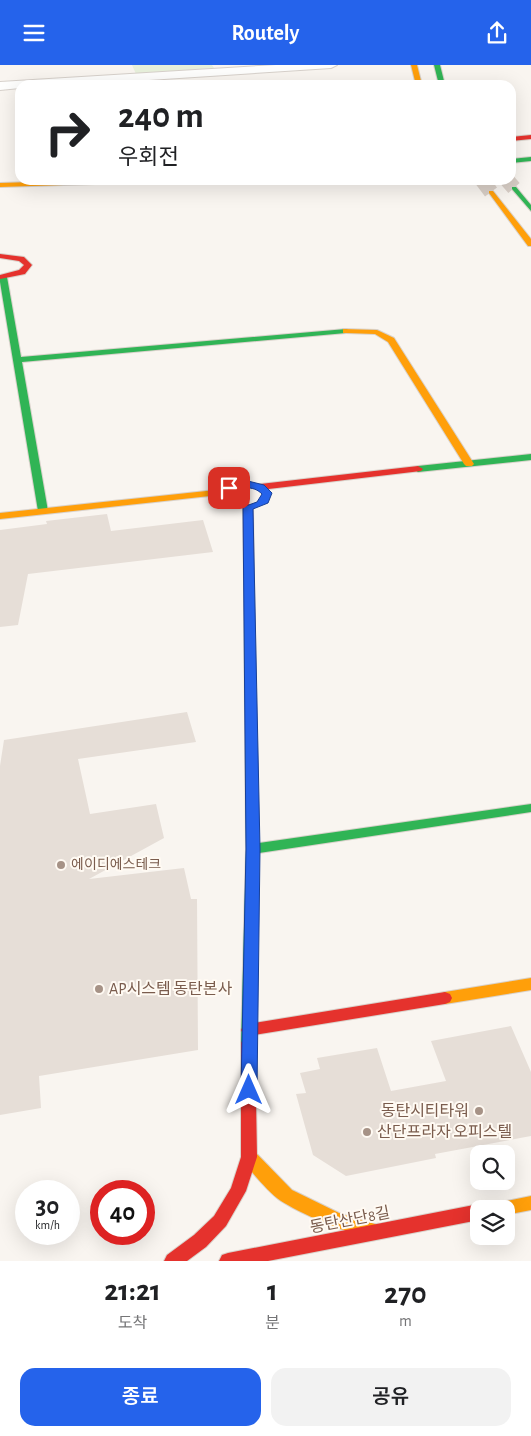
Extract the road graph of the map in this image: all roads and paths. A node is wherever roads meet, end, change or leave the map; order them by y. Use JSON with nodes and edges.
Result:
{"nodes":[{"id":1,"x":124,"y":65,"type":"edge"},
{"id":2,"x":331,"y":65,"type":"edge"},
{"id":3,"x":414,"y":65,"type":"edge"},
{"id":4,"x":438,"y":65,"type":"edge"},
{"id":5,"x":218,"y":69,"type":"edge"},
{"id":6,"x":129,"y":78,"type":"junction"},
{"id":7,"x":97,"y":80,"type":"edge"},
{"id":8,"x":418,"y":80,"type":"edge"},
{"id":9,"x":441,"y":80,"type":"edge"},
{"id":10,"x":15,"y":85,"type":"edge"},
{"id":11,"x":0,"y":86,"type":"edge"},
{"id":12,"x":531,"y":137,"type":"edge"},
{"id":13,"x":516,"y":138,"type":"edge"},
{"id":14,"x":531,"y":144,"type":"edge"},
{"id":15,"x":516,"y":145,"type":"edge"},
{"id":16,"x":531,"y":151,"type":"edge"},
{"id":17,"x":516,"y":152,"type":"edge"},
{"id":18,"x":531,"y":160,"type":"edge"},
{"id":19,"x":516,"y":161,"type":"edge"},
{"id":20,"x":15,"y":179,"type":"edge"},
{"id":21,"x":0,"y":180,"type":"edge"},
{"id":22,"x":0,"y":185,"type":"edge"},
{"id":23,"x":15,"y":185,"type":"edge"},
{"id":24,"x":514,"y":188,"type":"tunnel mouth"},
{"id":25,"x":491,"y":192,"type":"tunnel mouth"},
{"id":26,"x":531,"y":209,"type":"edge"},
{"id":27,"x":531,"y":244,"type":"edge"},
{"id":28,"x":0,"y":256,"type":"edge"},
{"id":29,"x":1,"y":277,"type":"edge"},
{"id":30,"x":17,"y":360,"type":"junction"},
{"id":31,"x":531,"y":457,"type":"edge"},
{"id":32,"x":469,"y":464,"type":"junction"},
{"id":33,"x":248,"y":484,"type":"dead end"},
{"id":34,"x":263,"y":496,"type":"junction"},
{"id":35,"x":248,"y":507,"type":"junction"},
{"id":36,"x":43,"y":511,"type":"junction"},
{"id":37,"x":0,"y":516,"type":"edge"},
{"id":38,"x":531,"y":808,"type":"edge"},
{"id":39,"x":253,"y":849,"type":"junction"},
{"id":40,"x":531,"y":984,"type":"edge"},
{"id":41,"x":248,"y":1030,"type":"junction"},
{"id":42,"x":249,"y":1157,"type":"junction"},
{"id":43,"x":531,"y":1203,"type":"edge"},
{"id":44,"x":515,"y":1206,"type":"edge"},
{"id":45,"x":470,"y":1214,"type":"edge"},
{"id":46,"x":377,"y":1231,"type":"junction"},
{"id":47,"x":173,"y":1261,"type":"edge"},
{"id":48,"x":228,"y":1261,"type":"edge"}],
"edges":[{"from":1,"to":6,"type":"street"},
{"from":2,"to":5,"type":"street"},
{"from":3,"to":8,"type":"main road"},
{"from":4,"to":9,"type":"main road"},
{"from":5,"to":6,"type":"street"},
{"from":6,"to":7,"type":"street"},
{"from":10,"to":11,"type":"street"},
{"from":12,"to":13,"type":"main road"},
{"from":14,"to":15,"type":"main road"},
{"from":16,"to":17,"type":"main road"},
{"from":18,"to":19,"type":"main road"},
{"from":20,"to":21,"type":"main road"},
{"from":22,"to":23,"type":"main road"},
{"from":24,"to":26,"type":"main road"},
{"from":25,"to":27,"type":"main road"},
{"from":28,"to":29,"type":"main road"},
{"from":29,"to":30,"type":"main road"},
{"from":30,"to":32,"type":"main road"},
{"from":30,"to":36,"type":"main road"},
{"from":31,"to":32,"type":"main road"},
{"from":32,"to":34,"type":"main road"},
{"from":33,"to":34,"type":"main road"},
{"from":34,"to":35,"type":"main road"},
{"from":35,"to":36,"type":"main road"},
{"from":35,"to":39,"type":"main road"},
{"from":36,"to":37,"type":"main road"},
{"from":38,"to":39,"type":"main road"},
{"from":39,"to":41,"type":"main road"},
{"from":40,"to":41,"type":"main road"},
{"from":41,"to":42,"type":"main road"},
{"from":42,"to":46,"type":"main road"},
{"from":42,"to":47,"type":"main road"},
{"from":43,"to":44,"type":"main road"},
{"from":45,"to":46,"type":"main road","name":"동탄산단8길"},
{"from":46,"to":48,"type":"main road","name":"동탄산단8길"}]}
